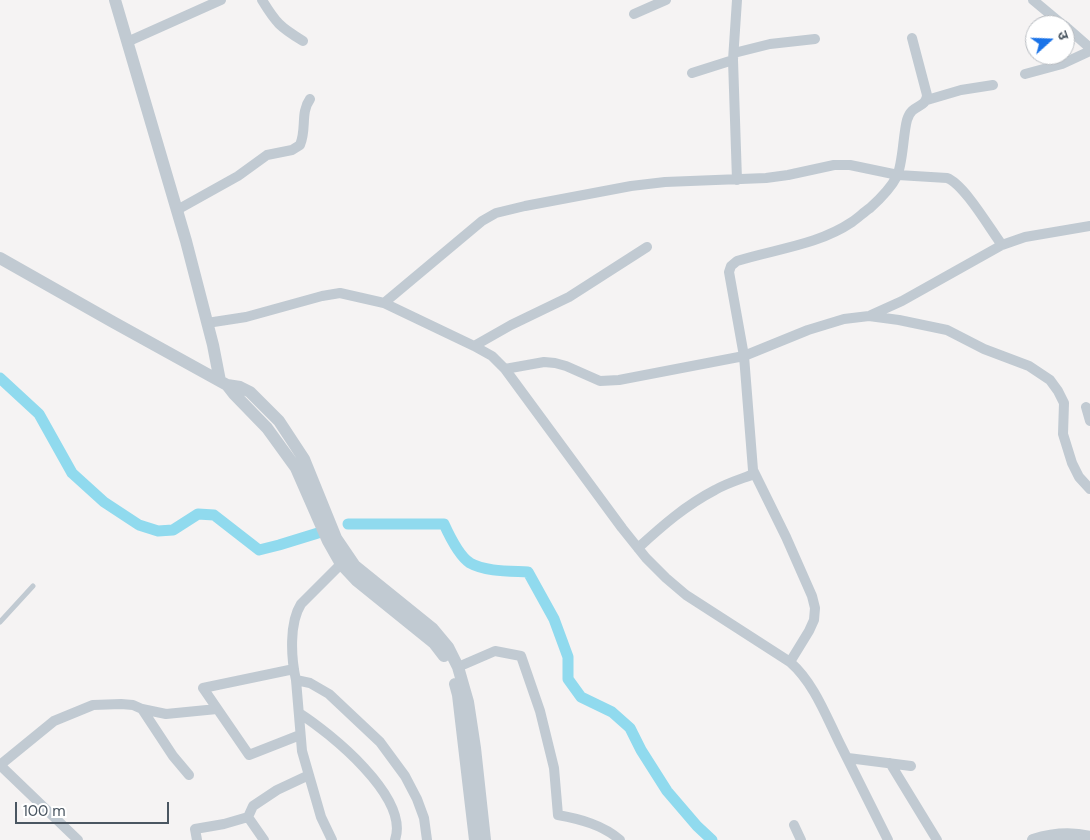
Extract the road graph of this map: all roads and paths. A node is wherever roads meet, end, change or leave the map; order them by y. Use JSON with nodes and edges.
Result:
{"nodes":[{"id":1,"x":116,"y":0,"type":"edge"},
{"id":2,"x":221,"y":0,"type":"edge"},
{"id":3,"x":262,"y":0,"type":"edge"},
{"id":4,"x":666,"y":0,"type":"edge"},
{"id":5,"x":737,"y":0,"type":"edge"},
{"id":6,"x":1033,"y":0,"type":"edge"},
{"id":7,"x":634,"y":14,"type":"dead end"},
{"id":8,"x":1051,"y":15,"type":"edge"},
{"id":9,"x":1075,"y":36,"type":"edge"},
{"id":10,"x":912,"y":38,"type":"dead end"},
{"id":11,"x":815,"y":39,"type":"dead end"},
{"id":12,"x":303,"y":41,"type":"dead end"},
{"id":13,"x":127,"y":42,"type":"junction"},
{"id":14,"x":1090,"y":49,"type":"edge"},
{"id":15,"x":734,"y":56,"type":"junction"},
{"id":16,"x":692,"y":73,"type":"dead end"},
{"id":17,"x":1025,"y":74,"type":"dead end"},
{"id":18,"x":993,"y":85,"type":"dead end"},
{"id":19,"x":310,"y":98,"type":"dead end"},
{"id":20,"x":926,"y":100,"type":"junction"},
{"id":21,"x":898,"y":175,"type":"junction"},
{"id":22,"x":737,"y":180,"type":"junction"},
{"id":23,"x":177,"y":210,"type":"junction"},
{"id":24,"x":1090,"y":226,"type":"edge"},
{"id":25,"x":1002,"y":245,"type":"junction"},
{"id":26,"x":647,"y":247,"type":"dead end"},
{"id":27,"x":0,"y":258,"type":"edge"},
{"id":28,"x":384,"y":303,"type":"junction"},
{"id":29,"x":869,"y":316,"type":"junction"},
{"id":30,"x":207,"y":323,"type":"junction"},
{"id":31,"x":474,"y":346,"type":"junction"},
{"id":32,"x":744,"y":356,"type":"junction"},
{"id":33,"x":504,"y":370,"type":"junction"},
{"id":34,"x":223,"y":383,"type":"junction"},
{"id":35,"x":1086,"y":408,"type":"dead end"},
{"id":36,"x":1090,"y":421,"type":"edge"},
{"id":37,"x":754,"y":474,"type":"junction"},
{"id":38,"x":1090,"y":489,"type":"edge"},
{"id":39,"x":638,"y":548,"type":"junction"},
{"id":40,"x":345,"y":560,"type":"junction"},
{"id":41,"x":33,"y":586,"type":"dead end"},
{"id":42,"x":0,"y":622,"type":"edge"},
{"id":43,"x":790,"y":662,"type":"junction"},
{"id":44,"x":458,"y":666,"type":"junction"},
{"id":45,"x":294,"y":669,"type":"junction"},
{"id":46,"x":296,"y":680,"type":"junction"},
{"id":47,"x":142,"y":709,"type":"junction"},
{"id":48,"x":218,"y":709,"type":"junction"},
{"id":49,"x":298,"y":713,"type":"junction"},
{"id":50,"x":300,"y":734,"type":"junction"},
{"id":51,"x":848,"y":758,"type":"junction"},
{"id":52,"x":890,"y":763,"type":"junction"},
{"id":53,"x":0,"y":765,"type":"edge"},
{"id":54,"x":910,"y":766,"type":"dead end"},
{"id":55,"x":190,"y":775,"type":"dead end"},
{"id":56,"x":309,"y":776,"type":"junction"},
{"id":57,"x":248,"y":817,"type":"junction"},
{"id":58,"x":794,"y":825,"type":"dead end"},
{"id":59,"x":1090,"y":837,"type":"edge"},
{"id":60,"x":78,"y":840,"type":"edge"},
{"id":61,"x":197,"y":840,"type":"edge"},
{"id":62,"x":264,"y":840,"type":"edge"},
{"id":63,"x":332,"y":840,"type":"edge"},
{"id":64,"x":395,"y":840,"type":"edge"},
{"id":65,"x":427,"y":840,"type":"edge"},
{"id":66,"x":475,"y":840,"type":"edge"},
{"id":67,"x":485,"y":840,"type":"edge"},
{"id":68,"x":620,"y":840,"type":"edge"},
{"id":69,"x":801,"y":840,"type":"edge"},
{"id":70,"x":888,"y":840,"type":"edge"},
{"id":71,"x":937,"y":840,"type":"edge"},
{"id":72,"x":1032,"y":840,"type":"edge"}],
"edges":[{"from":1,"to":13,"type":"street"},
{"from":2,"to":13,"type":"street"},
{"from":3,"to":12,"type":"street"},
{"from":4,"to":7,"type":"street"},
{"from":5,"to":15,"type":"street"},
{"from":6,"to":8,"type":"street"},
{"from":9,"to":14,"type":"street"},
{"from":10,"to":20,"type":"street"},
{"from":11,"to":15,"type":"street"},
{"from":13,"to":23,"type":"street"},
{"from":14,"to":17,"type":"street"},
{"from":15,"to":16,"type":"street"},
{"from":15,"to":22,"type":"street"},
{"from":18,"to":20,"type":"street"},
{"from":19,"to":23,"type":"street"},
{"from":20,"to":21,"type":"street"},
{"from":21,"to":22,"type":"street"},
{"from":21,"to":25,"type":"street"},
{"from":21,"to":32,"type":"street"},
{"from":22,"to":28,"type":"street"},
{"from":23,"to":30,"type":"street"},
{"from":24,"to":25,"type":"street"},
{"from":25,"to":29,"type":"street"},
{"from":26,"to":31,"type":"street"},
{"from":27,"to":34,"type":"street"},
{"from":28,"to":30,"type":"street"},
{"from":28,"to":31,"type":"street"},
{"from":29,"to":32,"type":"street"},
{"from":29,"to":38,"type":"street"},
{"from":30,"to":34,"type":"street"},
{"from":31,"to":33,"type":"street"},
{"from":32,"to":33,"type":"street"},
{"from":32,"to":37,"type":"street"},
{"from":33,"to":39,"type":"street"},
{"from":34,"to":40,"type":"street"},
{"from":35,"to":36,"type":"street"},
{"from":37,"to":39,"type":"street"},
{"from":37,"to":43,"type":"street"},
{"from":39,"to":43,"type":"street"},
{"from":40,"to":44,"type":"street"},
{"from":40,"to":45,"type":"street"},
{"from":40,"to":66,"type":"street"},
{"from":41,"to":42,"type":"lane"},
{"from":43,"to":51,"type":"street"},
{"from":44,"to":67,"type":"street"},
{"from":44,"to":68,"type":"street"},
{"from":45,"to":46,"type":"street"},
{"from":45,"to":48,"type":"street"},
{"from":46,"to":49,"type":"street"},
{"from":46,"to":65,"type":"street"},
{"from":47,"to":48,"type":"street"},
{"from":47,"to":53,"type":"street"},
{"from":47,"to":55,"type":"street"},
{"from":48,"to":50,"type":"street"},
{"from":49,"to":50,"type":"street"},
{"from":49,"to":64,"type":"street"},
{"from":50,"to":56,"type":"street"},
{"from":51,"to":52,"type":"street"},
{"from":51,"to":70,"type":"street"},
{"from":52,"to":54,"type":"street"},
{"from":52,"to":71,"type":"street"},
{"from":53,"to":60,"type":"street"},
{"from":56,"to":57,"type":"street"},
{"from":56,"to":63,"type":"street"},
{"from":57,"to":61,"type":"street"},
{"from":57,"to":62,"type":"street"},
{"from":58,"to":69,"type":"street"},
{"from":59,"to":72,"type":"street"}]}
